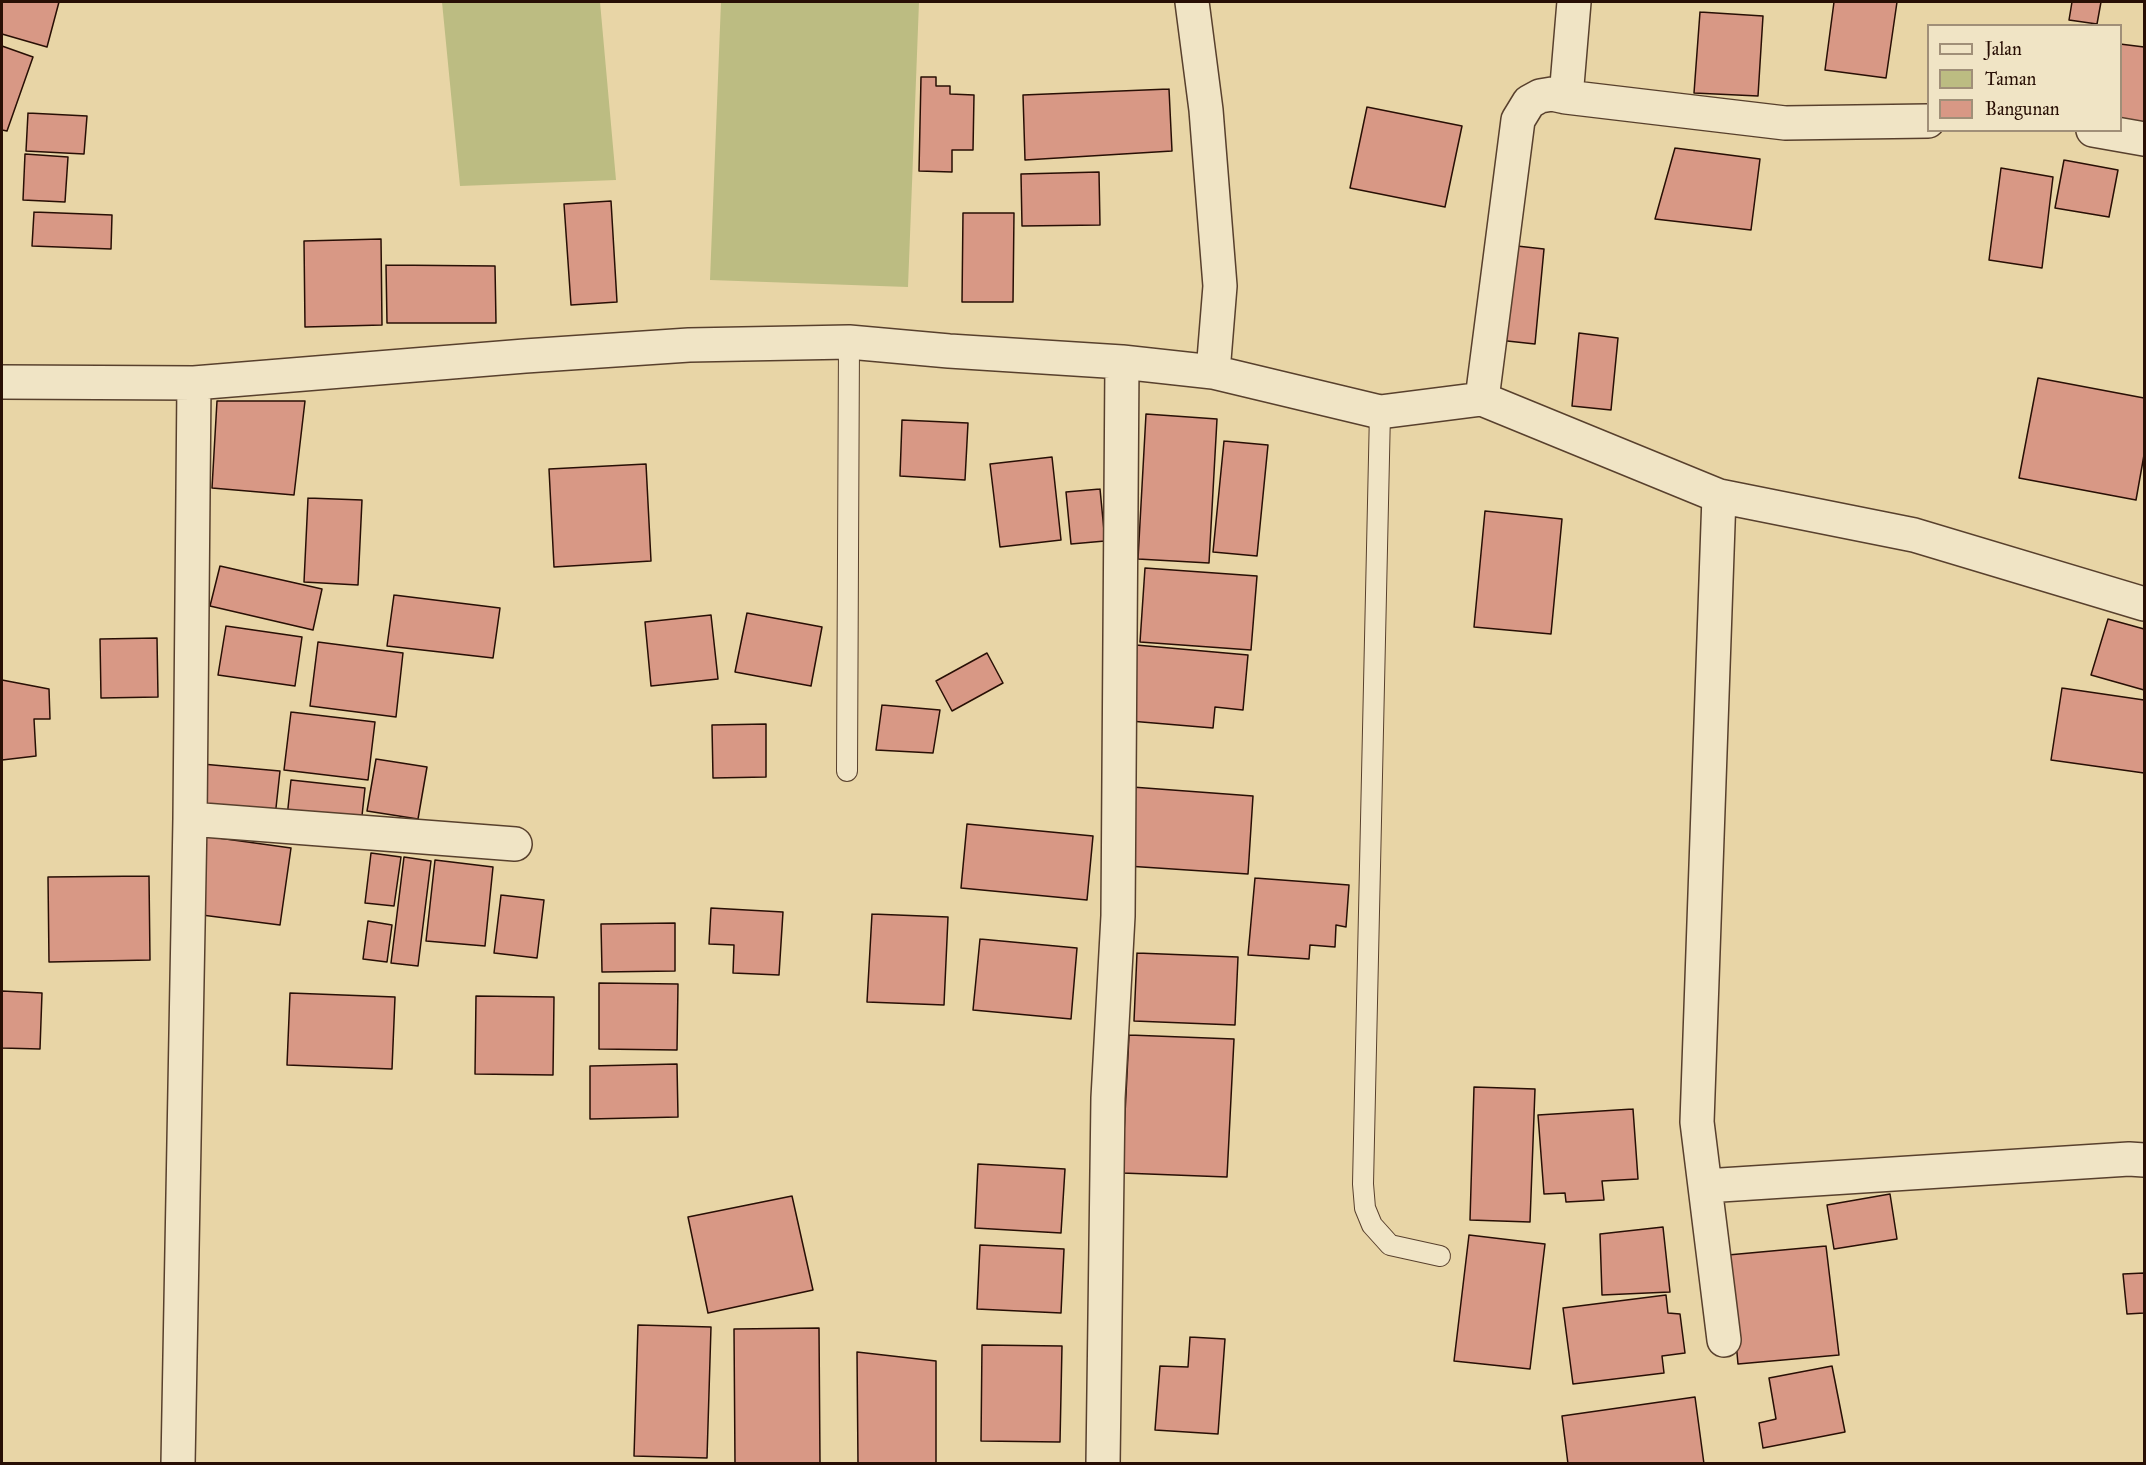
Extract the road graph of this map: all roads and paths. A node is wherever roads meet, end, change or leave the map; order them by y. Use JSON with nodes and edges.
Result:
{"nodes":[{"id":1,"x":1192,"y":2,"type":"edge"},
{"id":2,"x":1574,"y":2,"type":"edge"},
{"id":3,"x":1566,"y":97,"type":"junction"},
{"id":4,"x":1927,"y":121,"type":"edge"},
{"id":5,"x":2103,"y":132,"type":"edge"},
{"id":6,"x":2145,"y":140,"type":"edge"},
{"id":7,"x":849,"y":342,"type":"junction"},
{"id":8,"x":1122,"y":362,"type":"junction"},
{"id":9,"x":1213,"y":372,"type":"junction"},
{"id":10,"x":2,"y":382,"type":"edge"},
{"id":11,"x":194,"y":382,"type":"junction"},
{"id":12,"x":1482,"y":399,"type":"junction"},
{"id":13,"x":1380,"y":412,"type":"junction"},
{"id":14,"x":1719,"y":496,"type":"junction"},
{"id":15,"x":2145,"y":604,"type":"edge"},
{"id":16,"x":847,"y":771,"type":"dead end"},
{"id":17,"x":190,"y":819,"type":"junction"},
{"id":18,"x":515,"y":844,"type":"dead end"},
{"id":19,"x":2145,"y":1160,"type":"edge"},
{"id":20,"x":1705,"y":1186,"type":"junction"},
{"id":21,"x":1440,"y":1256,"type":"dead end"},
{"id":22,"x":1724,"y":1340,"type":"dead end"},
{"id":23,"x":178,"y":1464,"type":"edge"},
{"id":24,"x":1103,"y":1464,"type":"edge"}],
"edges":[{"from":1,"to":9,"type":"street"},
{"from":2,"to":3,"type":"street"},
{"from":3,"to":4,"type":"street"},
{"from":3,"to":12,"type":"street"},
{"from":5,"to":6,"type":"street"},
{"from":7,"to":8,"type":"street"},
{"from":7,"to":11,"type":"street"},
{"from":7,"to":16,"type":"lane"},
{"from":8,"to":9,"type":"street"},
{"from":8,"to":24,"type":"street"},
{"from":9,"to":13,"type":"street"},
{"from":10,"to":11,"type":"street"},
{"from":11,"to":17,"type":"street"},
{"from":12,"to":13,"type":"street"},
{"from":12,"to":14,"type":"street"},
{"from":13,"to":21,"type":"lane"},
{"from":14,"to":15,"type":"street"},
{"from":14,"to":20,"type":"street"},
{"from":17,"to":18,"type":"street"},
{"from":17,"to":23,"type":"street"},
{"from":19,"to":20,"type":"street"},
{"from":20,"to":22,"type":"street"}]}
